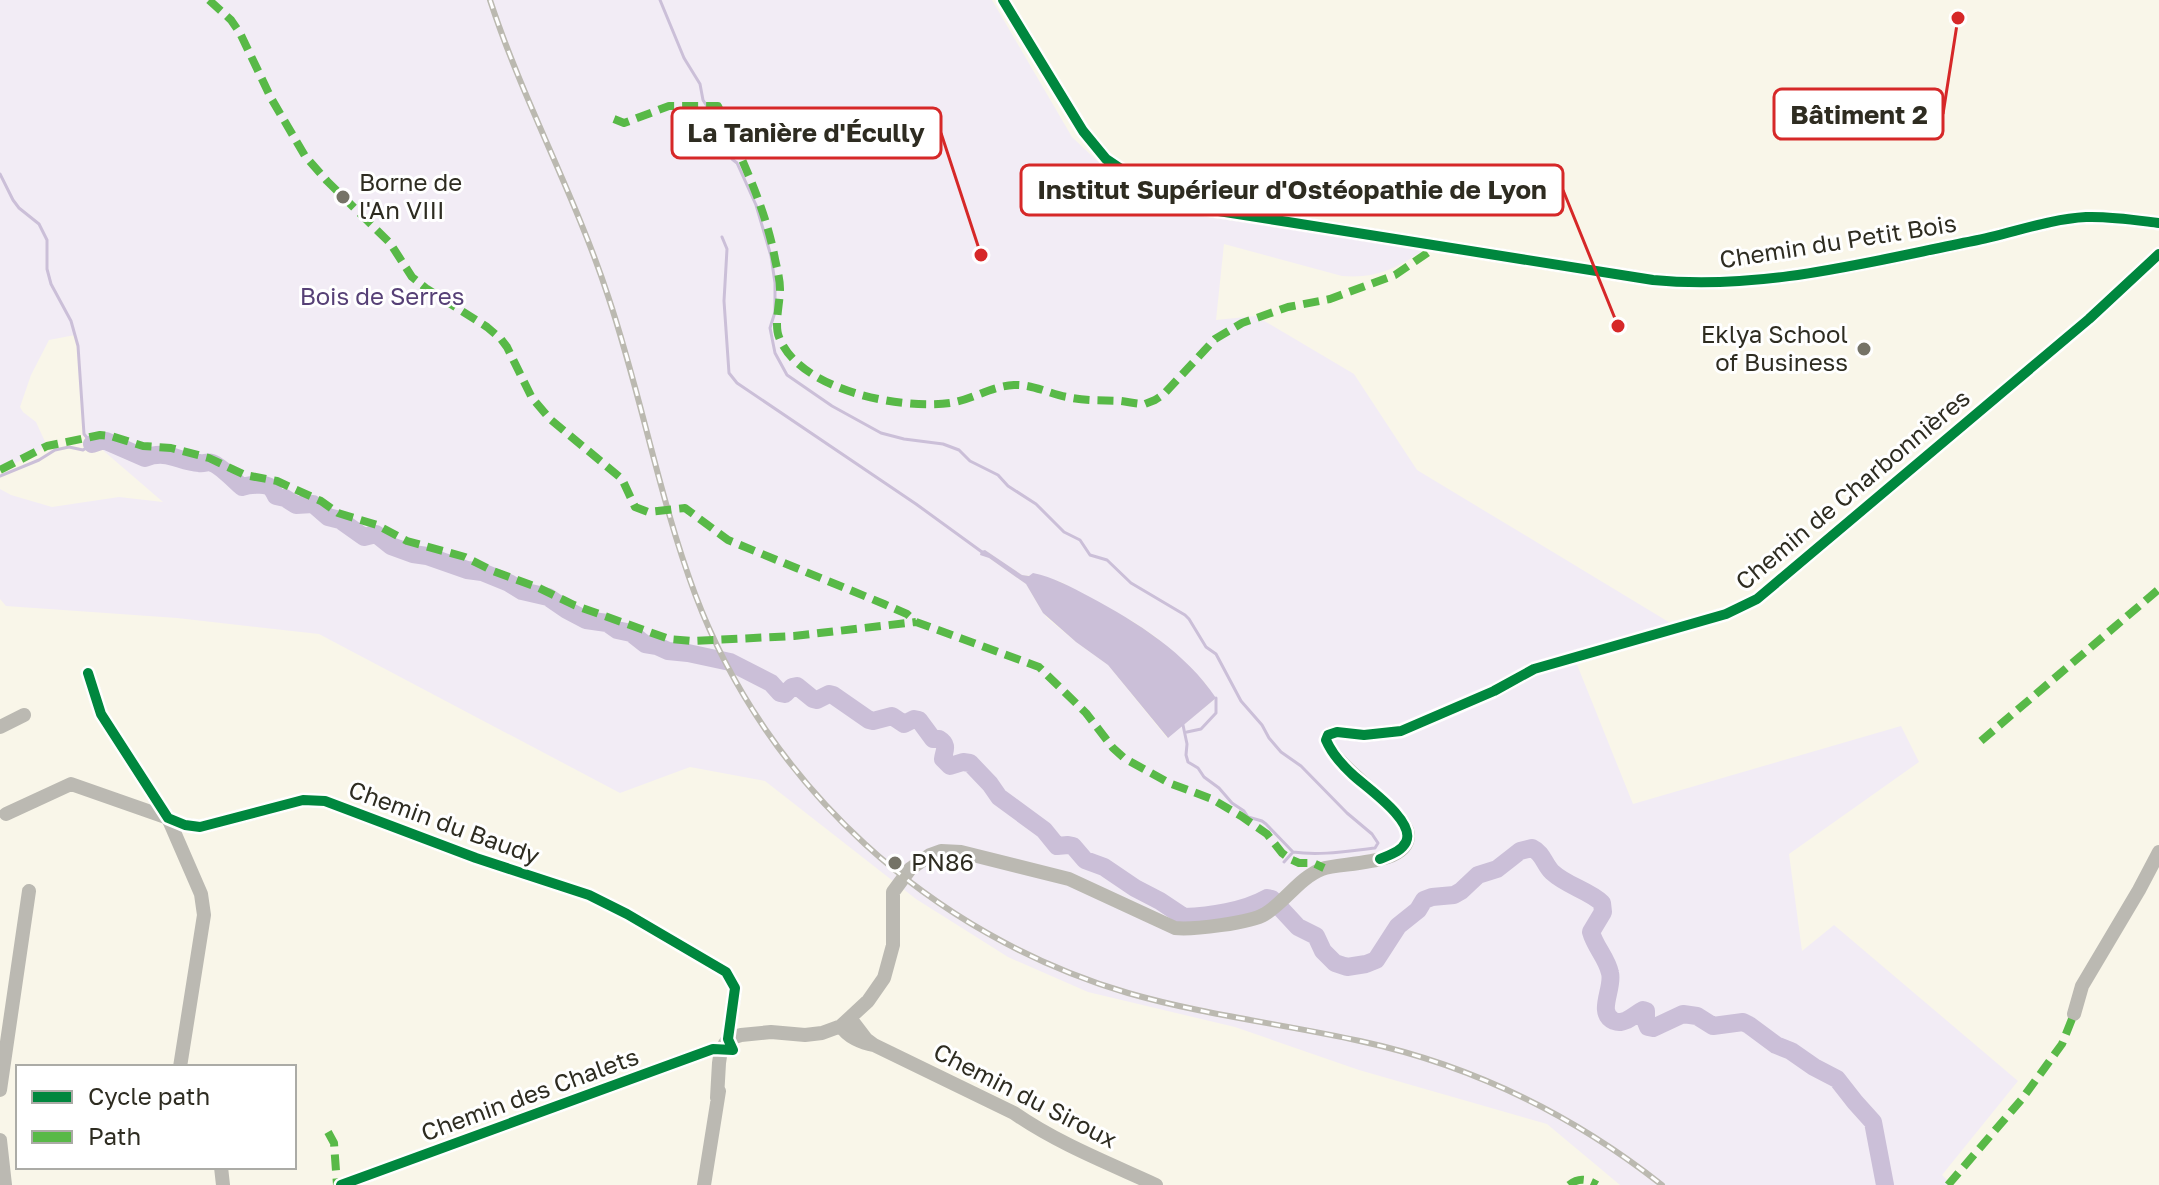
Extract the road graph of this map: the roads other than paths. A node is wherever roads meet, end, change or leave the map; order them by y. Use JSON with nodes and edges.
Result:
{"nodes":[{"id":1,"x":1003,"y":0,"type":"edge"},
{"id":2,"x":2159,"y":223,"type":"edge"},
{"id":3,"x":2159,"y":254,"type":"edge"},
{"id":4,"x":88,"y":673,"type":"dead end"},
{"id":5,"x":24,"y":715,"type":"dead end"},
{"id":6,"x":0,"y":727,"type":"edge"},
{"id":7,"x":6,"y":814,"type":"dead end"},
{"id":8,"x":168,"y":818,"type":"junction"},
{"id":9,"x":2157,"y":863,"type":"edge"},
{"id":10,"x":29,"y":891,"type":"dead end"},
{"id":11,"x":2074,"y":1014,"type":"dead end"},
{"id":12,"x":845,"y":1022,"type":"junction"},
{"id":13,"x":4,"y":1023,"type":"edge"},
{"id":14,"x":727,"y":1046,"type":"junction"},
{"id":15,"x":180,"y":1065,"type":"edge"},
{"id":16,"x":0,"y":1090,"type":"edge"},
{"id":17,"x":0,"y":1140,"type":"edge"},
{"id":18,"x":5,"y":1185,"type":"edge"},
{"id":19,"x":341,"y":1185,"type":"edge"},
{"id":20,"x":704,"y":1185,"type":"edge"},
{"id":21,"x":1156,"y":1185,"type":"edge"}],
"edges":[{"from":1,"to":2,"type":"street","name":"Chemin du Petit Bois"},
{"from":3,"to":12,"type":"street","name":"Chemin de Charbonnières"},
{"from":4,"to":8,"type":"street"},
{"from":5,"to":6,"type":"street"},
{"from":7,"to":8,"type":"street","name":"Chemin du Baudy"},
{"from":8,"to":14,"type":"street","name":"Chemin du Baudy"},
{"from":8,"to":15,"type":"street"},
{"from":9,"to":11,"type":"street"},
{"from":10,"to":13,"type":"street"},
{"from":12,"to":14,"type":"street","name":"Chemin des Chalets"},
{"from":12,"to":21,"type":"street","name":"Chemin du Siroux"},
{"from":13,"to":16,"type":"street"},
{"from":14,"to":19,"type":"street","name":"Chemin des Chalets"},
{"from":14,"to":20,"type":"street","name":"Chemin du Baudy"},
{"from":17,"to":18,"type":"street"}]}
